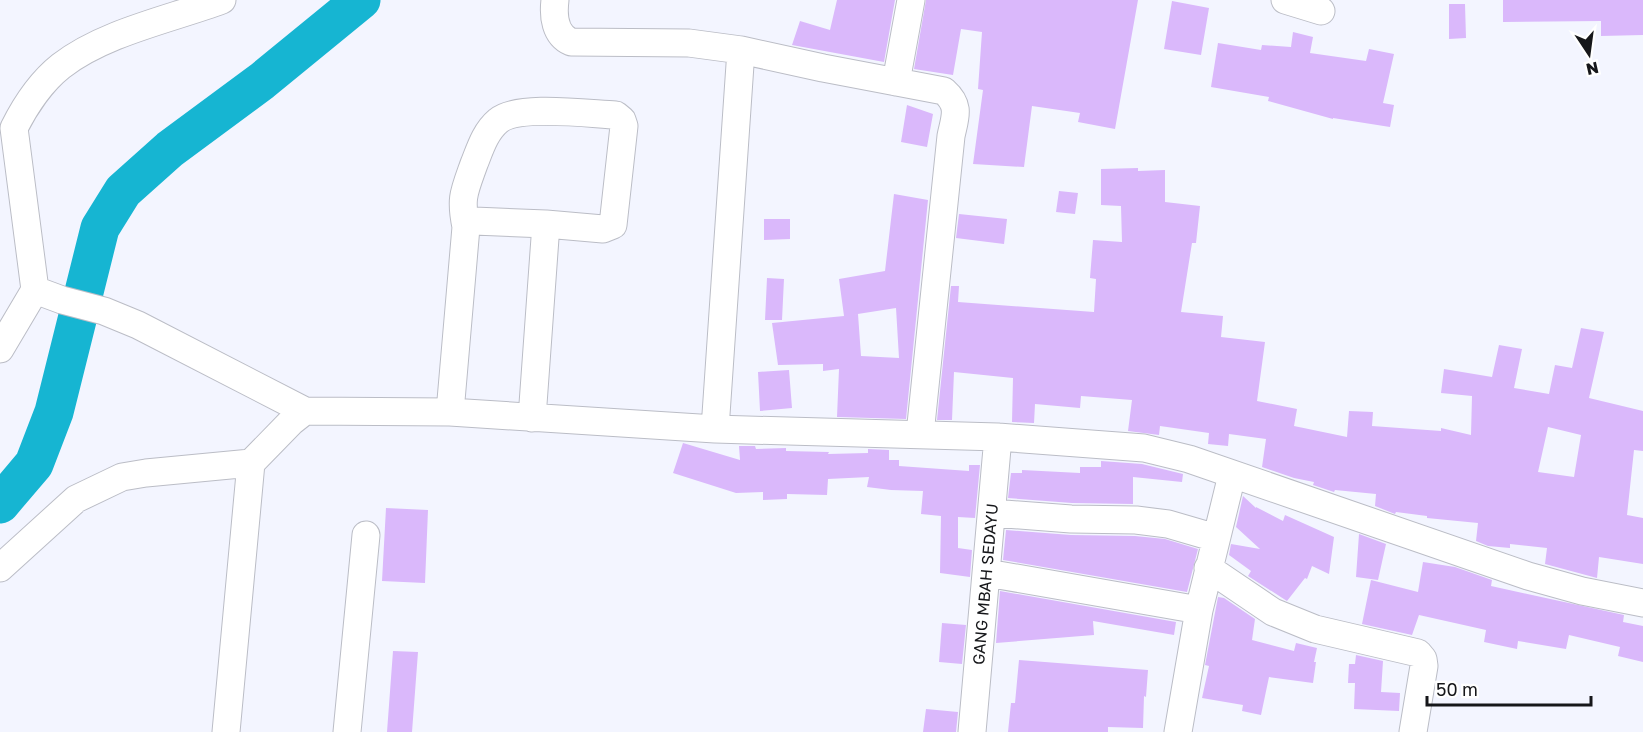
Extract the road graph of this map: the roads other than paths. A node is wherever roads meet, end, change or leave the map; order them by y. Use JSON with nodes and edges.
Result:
{"nodes":[{"id":1,"x":222,"y":0,"type":"edge"},
{"id":2,"x":555,"y":0,"type":"edge"},
{"id":3,"x":911,"y":0,"type":"edge"},
{"id":4,"x":1286,"y":0,"type":"edge"},
{"id":5,"x":1321,"y":11,"type":"dead end"},
{"id":6,"x":741,"y":50,"type":"junction"},
{"id":7,"x":896,"y":82,"type":"junction"},
{"id":8,"x":546,"y":224,"type":"junction"},
{"id":9,"x":466,"y":227,"type":"junction"},
{"id":10,"x":35,"y":290,"type":"junction"},
{"id":11,"x":0,"y":349,"type":"edge"},
{"id":12,"x":305,"y":411,"type":"junction"},
{"id":13,"x":450,"y":411,"type":"junction"},
{"id":14,"x":532,"y":418,"type":"junction"},
{"id":15,"x":715,"y":429,"type":"junction"},
{"id":16,"x":920,"y":434,"type":"junction"},
{"id":17,"x":998,"y":436,"type":"junction"},
{"id":18,"x":251,"y":463,"type":"junction"},
{"id":19,"x":1232,"y":475,"type":"junction"},
{"id":20,"x":992,"y":513,"type":"junction"},
{"id":21,"x":366,"y":535,"type":"dead end"},
{"id":22,"x":1216,"y":538,"type":"junction"},
{"id":23,"x":0,"y":568,"type":"edge"},
{"id":24,"x":1208,"y":568,"type":"junction"},
{"id":25,"x":987,"y":573,"type":"junction"},
{"id":26,"x":1643,"y":603,"type":"edge"},
{"id":27,"x":1198,"y":610,"type":"junction"},
{"id":28,"x":226,"y":732,"type":"edge"},
{"id":29,"x":347,"y":732,"type":"edge"},
{"id":30,"x":972,"y":732,"type":"edge"},
{"id":31,"x":1178,"y":732,"type":"edge"},
{"id":32,"x":1413,"y":732,"type":"edge"}],
"edges":[{"from":1,"to":10,"type":"street"},
{"from":2,"to":6,"type":"street"},
{"from":3,"to":7,"type":"street"},
{"from":4,"to":5,"type":"street"},
{"from":6,"to":7,"type":"street"},
{"from":6,"to":15,"type":"street"},
{"from":7,"to":16,"type":"street"},
{"from":8,"to":9,"type":"street"},
{"from":8,"to":9,"type":"street"},
{"from":8,"to":14,"type":"street"},
{"from":9,"to":13,"type":"street"},
{"from":10,"to":11,"type":"street"},
{"from":10,"to":12,"type":"street"},
{"from":12,"to":13,"type":"street"},
{"from":12,"to":18,"type":"street"},
{"from":13,"to":14,"type":"street"},
{"from":14,"to":15,"type":"street"},
{"from":15,"to":16,"type":"street"},
{"from":16,"to":17,"type":"street"},
{"from":17,"to":19,"type":"street"},
{"from":17,"to":20,"type":"street","name":"GANG MBAH SEDAYU"},
{"from":18,"to":23,"type":"street"},
{"from":18,"to":28,"type":"street"},
{"from":19,"to":22,"type":"street"},
{"from":19,"to":26,"type":"street"},
{"from":20,"to":22,"type":"street"},
{"from":20,"to":25,"type":"street","name":"GANG MBAH SEDAYU"},
{"from":21,"to":29,"type":"street"},
{"from":22,"to":24,"type":"street"},
{"from":24,"to":27,"type":"street"},
{"from":24,"to":32,"type":"street"},
{"from":25,"to":27,"type":"street"},
{"from":25,"to":30,"type":"street","name":"GANG MBAH SEDAYU"},
{"from":27,"to":31,"type":"street"}]}
